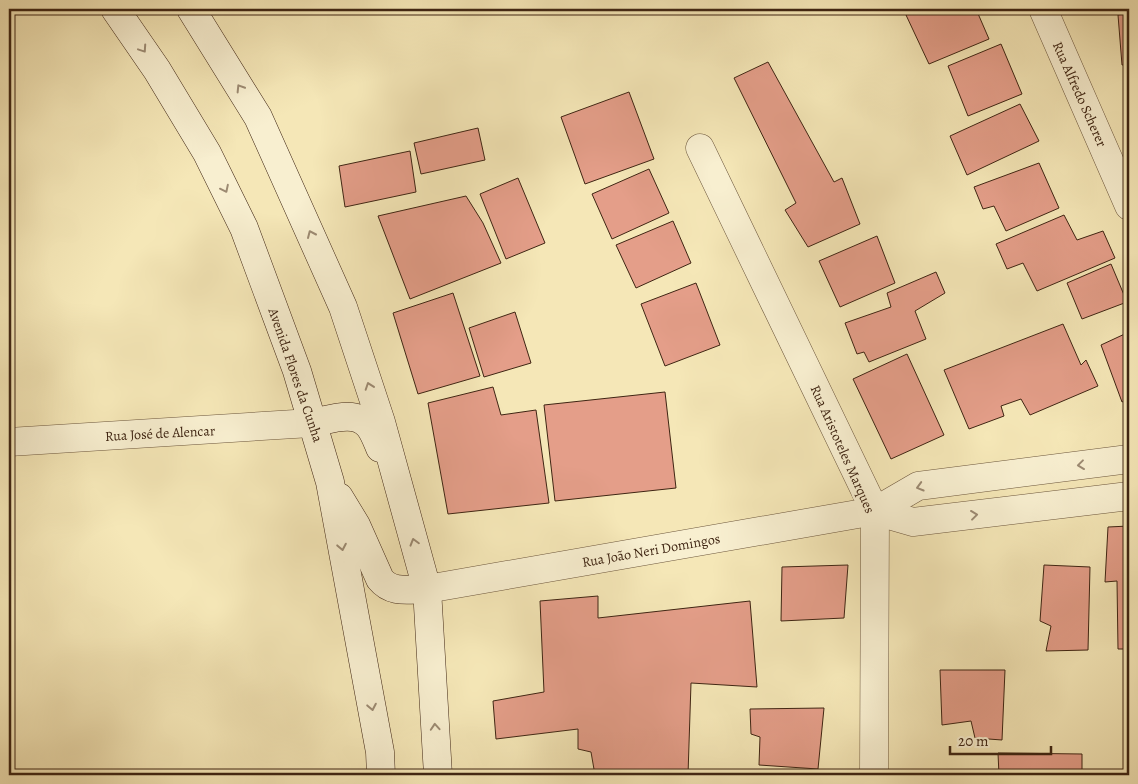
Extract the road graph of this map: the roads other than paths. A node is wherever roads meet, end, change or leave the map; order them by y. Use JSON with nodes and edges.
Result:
{"nodes":[{"id":1,"x":115,"y":9,"type":"edge"},
{"id":2,"x":190,"y":9,"type":"edge"},
{"id":3,"x":1043,"y":9,"type":"edge"},
{"id":4,"x":700,"y":148,"type":"dead end"},
{"id":5,"x":1129,"y":206,"type":"edge"},
{"id":6,"x":312,"y":424,"type":"junction"},
{"id":7,"x":9,"y":442,"type":"edge"},
{"id":8,"x":1129,"y":459,"type":"edge"},
{"id":9,"x":330,"y":482,"type":"junction"},
{"id":10,"x":398,"y":486,"type":"junction"},
{"id":11,"x":1129,"y":496,"type":"edge"},
{"id":12,"x":875,"y":511,"type":"junction"},
{"id":13,"x":427,"y":589,"type":"junction"},
{"id":14,"x":380,"y":775,"type":"edge"},
{"id":15,"x":438,"y":775,"type":"edge"},
{"id":16,"x":874,"y":775,"type":"edge"}],
"edges":[{"from":1,"to":6,"type":"street","name":"Avenida Flores da Cunha","one_way":true},
{"from":10,"to":2,"type":"street","one_way":true},
{"from":3,"to":5,"type":"street","name":"Rua Alfredo Scherer"},
{"from":4,"to":12,"type":"street","name":"Rua Aristoteles Marques"},
{"from":6,"to":7,"type":"street","name":"Rua José de Alencar"},
{"from":6,"to":9,"type":"street","name":"Avenida Flores da Cunha"},
{"from":6,"to":10,"type":"street","name":"Rua José de Alencar"},
{"from":8,"to":12,"type":"street","name":"Rua João Neri Domingos","one_way":true},
{"from":9,"to":13,"type":"street","name":"Rua João Neri Domingos"},
{"from":9,"to":14,"type":"street","name":"Avenida Flores da Cunha","one_way":true},
{"from":13,"to":10,"type":"street","one_way":true},
{"from":12,"to":11,"type":"street","name":"Rua João Neri Domingos","one_way":true},
{"from":12,"to":13,"type":"street","name":"Rua João Neri Domingos"},
{"from":12,"to":16,"type":"street","name":"Rua Aristoteles Marques"},
{"from":15,"to":13,"type":"street","one_way":true}]}
